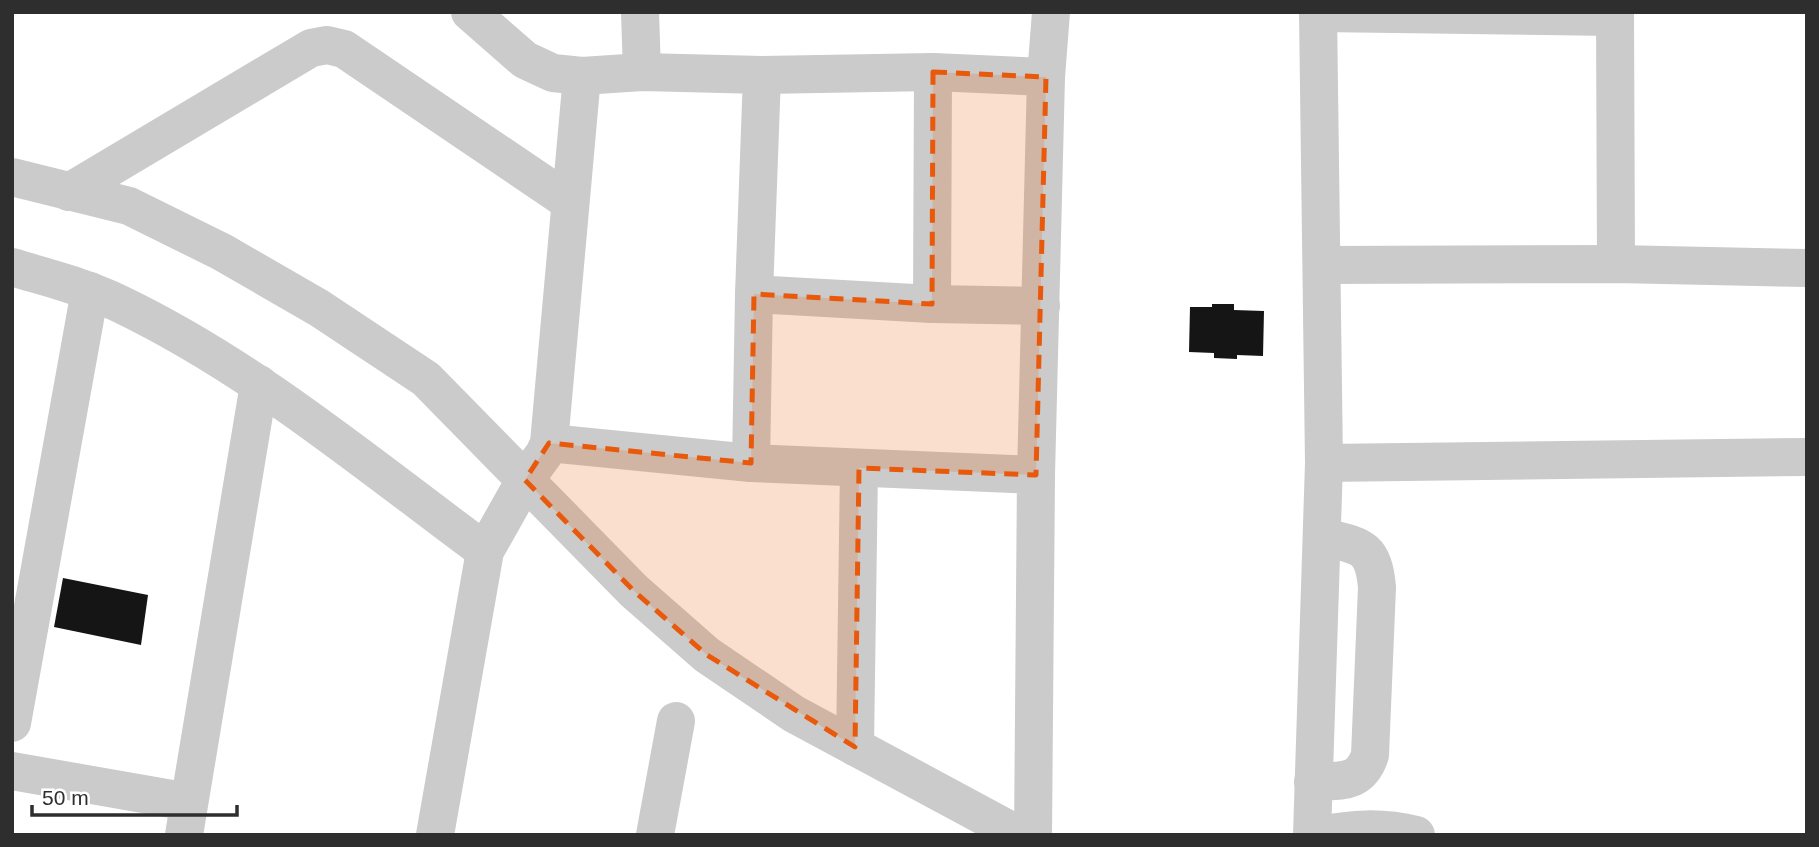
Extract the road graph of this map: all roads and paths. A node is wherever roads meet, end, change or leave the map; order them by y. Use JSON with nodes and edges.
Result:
{"nodes":[{"id":1,"x":470,"y":12,"type":"edge"},
{"id":2,"x":639,"y":12,"type":"edge"},
{"id":3,"x":1051,"y":12,"type":"edge"},
{"id":4,"x":1318,"y":13,"type":"edge"},
{"id":5,"x":1615,"y":15,"type":"edge"},
{"id":6,"x":642,"y":72,"type":"junction"},
{"id":7,"x":933,"y":72,"type":"junction"},
{"id":8,"x":762,"y":75,"type":"junction"},
{"id":9,"x":582,"y":76,"type":"junction"},
{"id":10,"x":1046,"y":77,"type":"junction"},
{"id":11,"x":12,"y":177,"type":"edge"},
{"id":12,"x":69,"y":192,"type":"junction"},
{"id":13,"x":570,"y":202,"type":"junction"},
{"id":14,"x":1616,"y":264,"type":"junction"},
{"id":15,"x":1323,"y":265,"type":"junction"},
{"id":16,"x":12,"y":267,"type":"edge"},
{"id":17,"x":1807,"y":268,"type":"edge"},
{"id":18,"x":90,"y":291,"type":"junction"},
{"id":19,"x":754,"y":294,"type":"junction"},
{"id":20,"x":932,"y":304,"type":"junction"},
{"id":21,"x":1041,"y":306,"type":"junction"},
{"id":22,"x":260,"y":384,"type":"junction"},
{"id":23,"x":549,"y":443,"type":"junction"},
{"id":24,"x":1807,"y":457,"type":"edge"},
{"id":25,"x":751,"y":463,"type":"junction"},
{"id":26,"x":1324,"y":463,"type":"junction"},
{"id":27,"x":859,"y":468,"type":"junction"},
{"id":28,"x":1036,"y":475,"type":"junction"},
{"id":29,"x":520,"y":488,"type":"junction"},
{"id":30,"x":1322,"y":537,"type":"junction"},
{"id":31,"x":489,"y":544,"type":"junction"},
{"id":32,"x":676,"y":721,"type":"dead end"},
{"id":33,"x":12,"y":723,"type":"edge"},
{"id":34,"x":855,"y":747,"type":"junction"},
{"id":35,"x":12,"y":771,"type":"edge"},
{"id":36,"x":1313,"y":782,"type":"junction"},
{"id":37,"x":187,"y":818,"type":"edge"},
{"id":38,"x":435,"y":835,"type":"edge"},
{"id":39,"x":656,"y":835,"type":"edge"},
{"id":40,"x":1019,"y":835,"type":"edge"},
{"id":41,"x":1033,"y":835,"type":"edge"},
{"id":42,"x":1314,"y":835,"type":"edge"},
{"id":43,"x":1416,"y":835,"type":"edge"}],
"edges":[{"from":1,"to":9,"type":"street"},
{"from":2,"to":6,"type":"street"},
{"from":3,"to":10,"type":"street"},
{"from":4,"to":5,"type":"street"},
{"from":4,"to":15,"type":"street"},
{"from":5,"to":14,"type":"street"},
{"from":6,"to":8,"type":"street"},
{"from":6,"to":9,"type":"street"},
{"from":7,"to":8,"type":"street"},
{"from":7,"to":10,"type":"street"},
{"from":7,"to":20,"type":"street"},
{"from":8,"to":19,"type":"street"},
{"from":9,"to":13,"type":"street"},
{"from":10,"to":21,"type":"street"},
{"from":11,"to":12,"type":"street"},
{"from":12,"to":13,"type":"street"},
{"from":12,"to":29,"type":"street"},
{"from":13,"to":23,"type":"street"},
{"from":14,"to":15,"type":"street"},
{"from":14,"to":17,"type":"street"},
{"from":15,"to":26,"type":"street"},
{"from":16,"to":18,"type":"street"},
{"from":18,"to":22,"type":"street"},
{"from":18,"to":33,"type":"street"},
{"from":19,"to":20,"type":"street"},
{"from":19,"to":25,"type":"street"},
{"from":20,"to":21,"type":"street"},
{"from":21,"to":28,"type":"street"},
{"from":22,"to":31,"type":"street"},
{"from":22,"to":37,"type":"street"},
{"from":23,"to":25,"type":"street"},
{"from":23,"to":29,"type":"street"},
{"from":24,"to":26,"type":"street"},
{"from":25,"to":27,"type":"street"},
{"from":26,"to":30,"type":"street"},
{"from":27,"to":28,"type":"street"},
{"from":27,"to":34,"type":"street"},
{"from":28,"to":41,"type":"street"},
{"from":29,"to":31,"type":"street"},
{"from":29,"to":34,"type":"street"},
{"from":30,"to":36,"type":"street"},
{"from":30,"to":36,"type":"street"},
{"from":31,"to":38,"type":"street"},
{"from":32,"to":39,"type":"street"},
{"from":34,"to":40,"type":"street"},
{"from":35,"to":37,"type":"street"},
{"from":36,"to":42,"type":"street"},
{"from":42,"to":43,"type":"street"}]}
